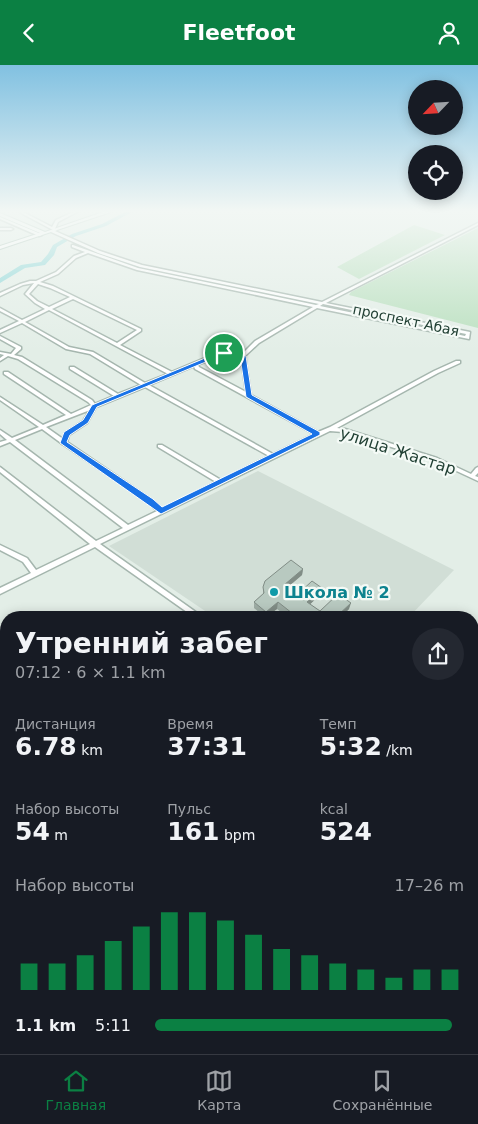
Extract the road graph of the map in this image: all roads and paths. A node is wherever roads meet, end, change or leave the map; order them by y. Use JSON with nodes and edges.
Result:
{"nodes":[{"id":1,"x":74,"y":258,"type":"edge"},
{"id":2,"x":107,"y":258,"type":"edge"},
{"id":3,"x":119,"y":258,"type":"edge"},
{"id":4,"x":411,"y":258,"type":"edge"},
{"id":5,"x":38,"y":281,"type":"junction"},
{"id":6,"x":13,"y":288,"type":"junction"},
{"id":7,"x":0,"y":295,"type":"edge"},
{"id":8,"x":27,"y":295,"type":"junction"},
{"id":9,"x":73,"y":297,"type":"junction"},
{"id":10,"x":322,"y":303,"type":"junction"},
{"id":11,"x":317,"y":306,"type":"junction"},
{"id":12,"x":0,"y":309,"type":"edge"},
{"id":13,"x":49,"y":309,"type":"junction"},
{"id":14,"x":22,"y":321,"type":"junction"},
{"id":15,"x":0,"y":332,"type":"edge"},
{"id":16,"x":0,"y":337,"type":"edge"},
{"id":17,"x":118,"y":345,"type":"junction"},
{"id":18,"x":0,"y":353,"type":"edge"},
{"id":19,"x":10,"y":355,"type":"junction"},
{"id":20,"x":243,"y":356,"type":"junction"},
{"id":21,"x":0,"y":360,"type":"edge"},
{"id":22,"x":458,"y":362,"type":"dead end"},
{"id":23,"x":196,"y":365,"type":"junction"},
{"id":24,"x":72,"y":368,"type":"dead end"},
{"id":25,"x":6,"y":373,"type":"dead end"},
{"id":26,"x":172,"y":374,"type":"junction"},
{"id":27,"x":145,"y":385,"type":"junction"},
{"id":28,"x":118,"y":396,"type":"junction"},
{"id":29,"x":249,"y":396,"type":"junction"},
{"id":30,"x":0,"y":399,"type":"edge"},
{"id":31,"x":94,"y":406,"type":"junction"},
{"id":32,"x":69,"y":415,"type":"junction"},
{"id":33,"x":41,"y":428,"type":"junction"},
{"id":34,"x":330,"y":429,"type":"junction"},
{"id":35,"x":0,"y":432,"type":"edge"},
{"id":36,"x":318,"y":434,"type":"junction"},
{"id":37,"x":11,"y":440,"type":"junction"},
{"id":38,"x":64,"y":443,"type":"junction"},
{"id":39,"x":0,"y":444,"type":"edge"},
{"id":40,"x":160,"y":446,"type":"dead end"},
{"id":41,"x":272,"y":456,"type":"junction"},
{"id":42,"x":0,"y":469,"type":"edge"},
{"id":43,"x":478,"y":469,"type":"edge"},
{"id":44,"x":472,"y":476,"type":"junction"},
{"id":45,"x":478,"y":479,"type":"edge"},
{"id":46,"x":220,"y":482,"type":"junction"},
{"id":47,"x":161,"y":511,"type":"junction"},
{"id":48,"x":128,"y":528,"type":"junction"},
{"id":49,"x":95,"y":544,"type":"junction"},
{"id":50,"x":0,"y":547,"type":"edge"},
{"id":51,"x":35,"y":573,"type":"junction"},
{"id":52,"x":0,"y":591,"type":"edge"},
{"id":53,"x":190,"y":611,"type":"edge"}],
"edges":[{"from":1,"to":5,"type":"street"},
{"from":2,"to":11,"type":"street","name":"проспект Абая"},
{"from":3,"to":10,"type":"street","name":"проспект Абая"},
{"from":4,"to":10,"type":"street"},
{"from":5,"to":6,"type":"street"},
{"from":5,"to":8,"type":"street"},
{"from":5,"to":9,"type":"street"},
{"from":6,"to":7,"type":"street"},
{"from":6,"to":8,"type":"street"},
{"from":8,"to":13,"type":"street"},
{"from":9,"to":13,"type":"street"},
{"from":9,"to":17,"type":"street"},
{"from":10,"to":11,"type":"street"},
{"from":10,"to":11,"type":"street","name":"проспект Абая"},
{"from":11,"to":20,"type":"street"},
{"from":12,"to":14,"type":"street"},
{"from":13,"to":14,"type":"street"},
{"from":13,"to":17,"type":"street"},
{"from":14,"to":15,"type":"street"},
{"from":14,"to":27,"type":"street"},
{"from":16,"to":19,"type":"street"},
{"from":17,"to":26,"type":"street"},
{"from":18,"to":19,"type":"street"},
{"from":19,"to":21,"type":"street"},
{"from":19,"to":31,"type":"street"},
{"from":20,"to":23,"type":"street"},
{"from":20,"to":29,"type":"street"},
{"from":22,"to":34,"type":"street"},
{"from":23,"to":26,"type":"street"},
{"from":23,"to":29,"type":"street"},
{"from":24,"to":28,"type":"street"},
{"from":25,"to":32,"type":"street"},
{"from":26,"to":27,"type":"street"},
{"from":27,"to":28,"type":"street"},
{"from":27,"to":41,"type":"street"},
{"from":28,"to":31,"type":"street"},
{"from":29,"to":36,"type":"street"},
{"from":30,"to":33,"type":"street"},
{"from":31,"to":32,"type":"street"},
{"from":31,"to":38,"type":"street"},
{"from":32,"to":33,"type":"street"},
{"from":33,"to":37,"type":"street"},
{"from":33,"to":38,"type":"street"},
{"from":34,"to":36,"type":"street","name":"улица Жастар"},
{"from":34,"to":44,"type":"street","name":"улица Жастар"},
{"from":35,"to":37,"type":"street"},
{"from":36,"to":41,"type":"street","name":"улица Жастар"},
{"from":37,"to":39,"type":"street"},
{"from":37,"to":48,"type":"street"},
{"from":38,"to":47,"type":"street"},
{"from":40,"to":46,"type":"street"},
{"from":41,"to":46,"type":"street","name":"улица Жастар"},
{"from":42,"to":49,"type":"street"},
{"from":43,"to":44,"type":"street"},
{"from":44,"to":45,"type":"street","name":"улица Жастар"},
{"from":46,"to":47,"type":"street","name":"улица Жастар"},
{"from":47,"to":48,"type":"street","name":"улица Жастар"},
{"from":48,"to":49,"type":"street","name":"улица Жастар"},
{"from":49,"to":51,"type":"street","name":"улица Жастар"},
{"from":49,"to":53,"type":"street"},
{"from":50,"to":51,"type":"street"},
{"from":51,"to":52,"type":"street","name":"улица Жастар"}]}
